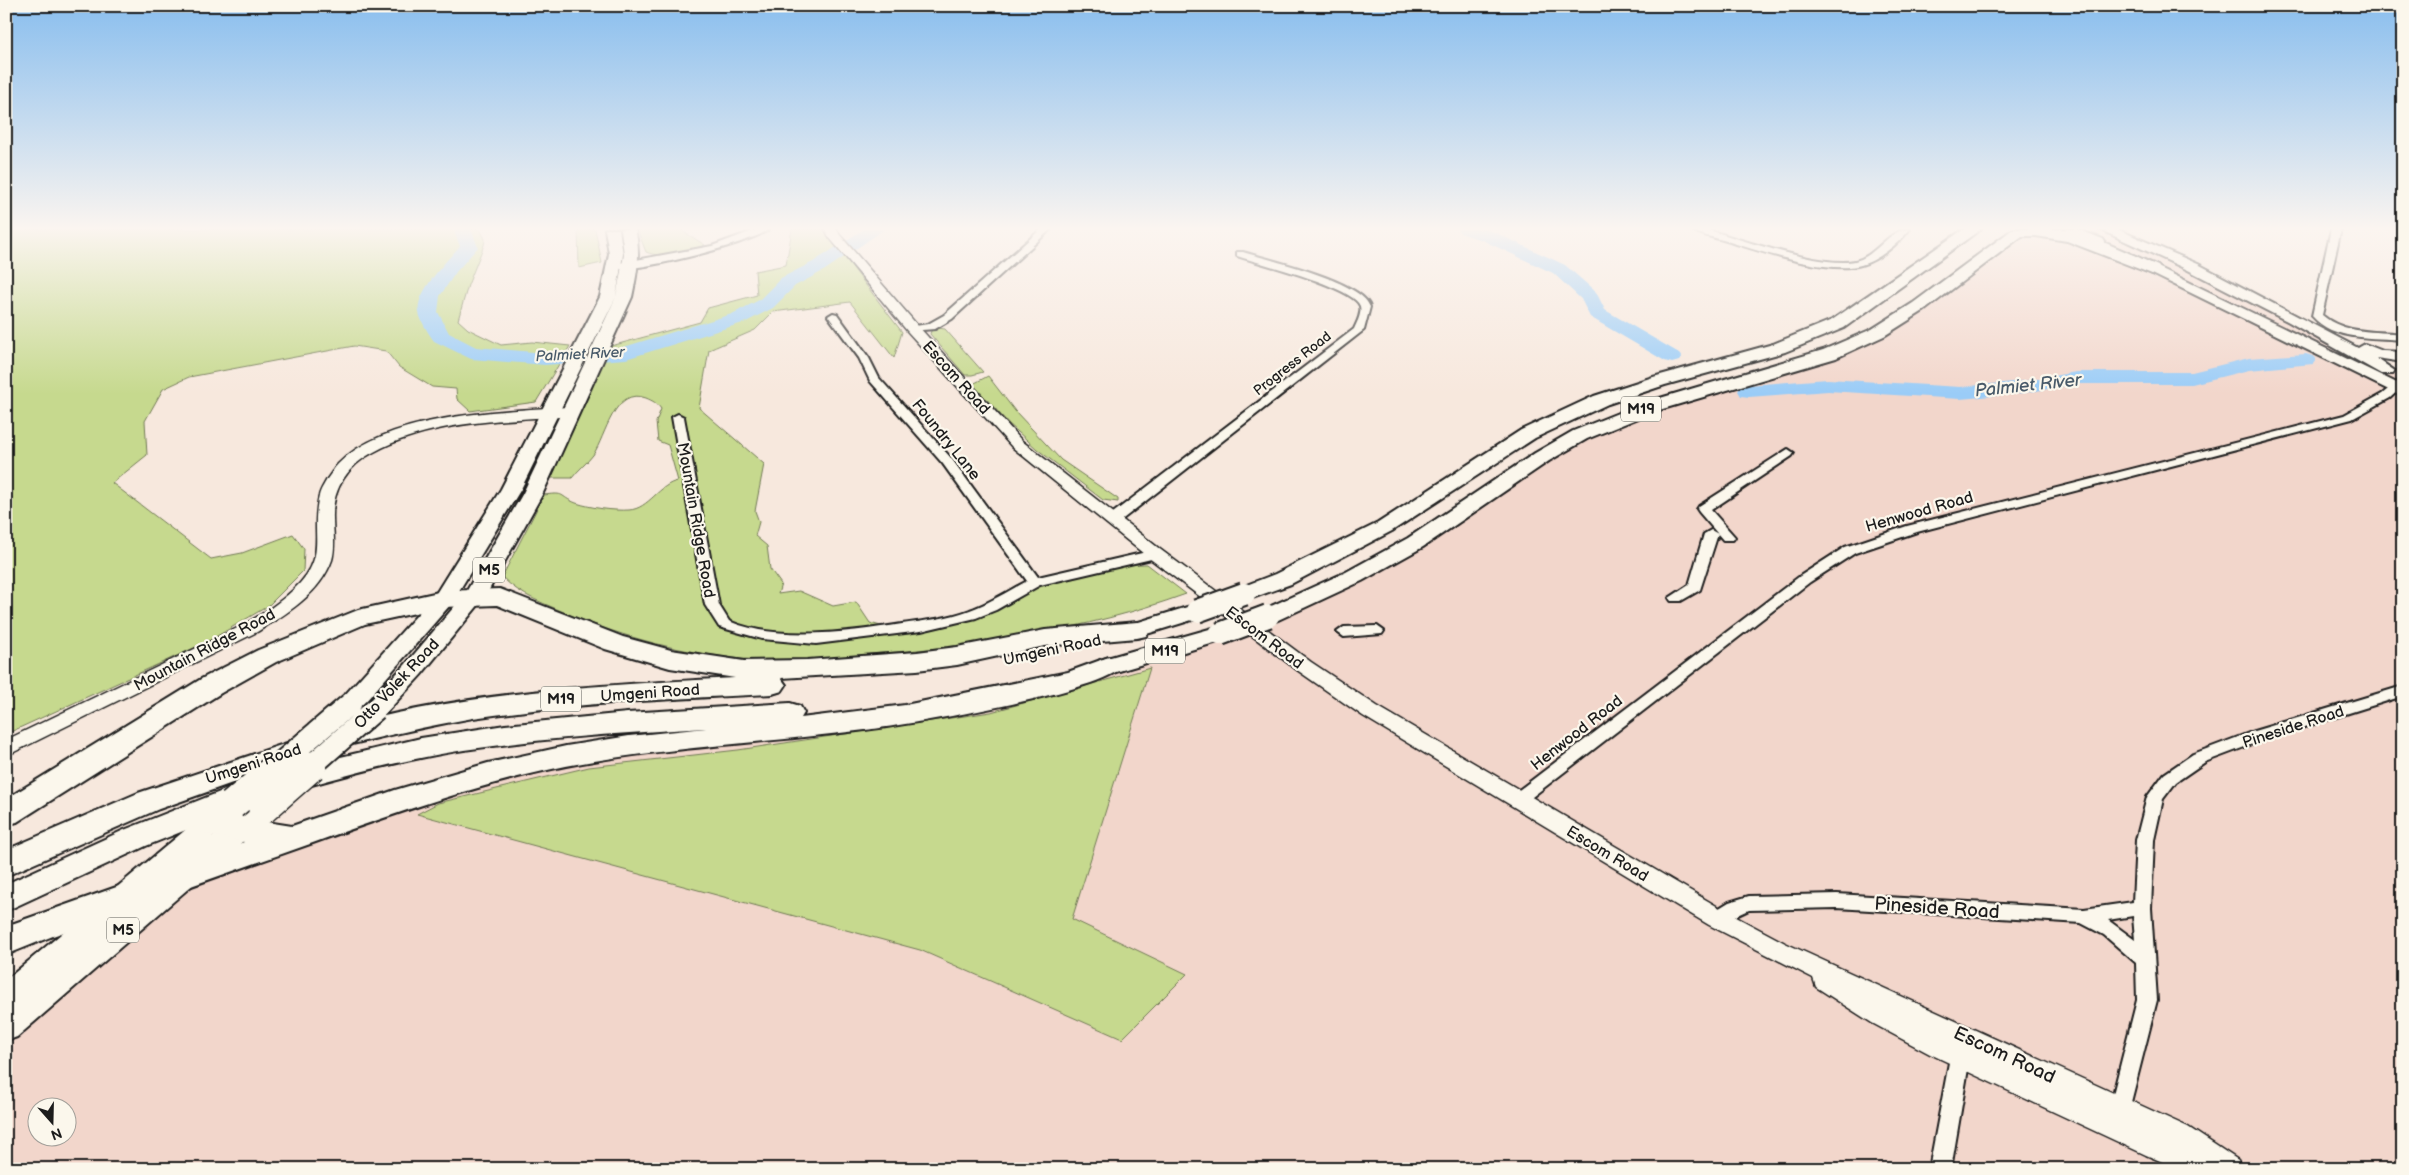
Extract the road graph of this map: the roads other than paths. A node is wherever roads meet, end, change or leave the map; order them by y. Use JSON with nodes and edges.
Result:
{"nodes":[{"id":1,"x":611,"y":284,"type":"edge"},
{"id":2,"x":627,"y":284,"type":"edge"},
{"id":3,"x":875,"y":284,"type":"edge"},
{"id":4,"x":986,"y":284,"type":"edge"},
{"id":5,"x":1334,"y":284,"type":"edge"},
{"id":6,"x":1894,"y":284,"type":"edge"},
{"id":7,"x":1950,"y":284,"type":"edge"},
{"id":8,"x":2183,"y":284,"type":"edge"},
{"id":9,"x":2226,"y":284,"type":"edge"},
{"id":10,"x":2324,"y":284,"type":"edge"},
{"id":11,"x":833,"y":316,"type":"dead end"},
{"id":12,"x":2294,"y":318,"type":"junction"},
{"id":13,"x":914,"y":329,"type":"junction"},
{"id":14,"x":2403,"y":336,"type":"edge"},
{"id":15,"x":2403,"y":357,"type":"edge"},
{"id":16,"x":2401,"y":385,"type":"edge"},
{"id":17,"x":572,"y":411,"type":"junction"},
{"id":18,"x":549,"y":412,"type":"junction"},
{"id":19,"x":678,"y":417,"type":"dead end"},
{"id":20,"x":1788,"y":453,"type":"dead end"},
{"id":21,"x":1114,"y":519,"type":"junction"},
{"id":22,"x":1711,"y":534,"type":"dead end"},
{"id":23,"x":1728,"y":537,"type":"dead end"},
{"id":24,"x":1156,"y":554,"type":"junction"},
{"id":25,"x":1035,"y":582,"type":"junction"},
{"id":26,"x":474,"y":596,"type":"junction"},
{"id":27,"x":1676,"y":598,"type":"dead end"},
{"id":28,"x":443,"y":599,"type":"junction"},
{"id":29,"x":1137,"y":630,"type":"junction"},
{"id":30,"x":1377,"y":631,"type":"dead end"},
{"id":31,"x":1344,"y":632,"type":"dead end"},
{"id":32,"x":1109,"y":666,"type":"junction"},
{"id":33,"x":2403,"y":691,"type":"edge"},
{"id":34,"x":6,"y":750,"type":"edge"},
{"id":35,"x":1517,"y":800,"type":"junction"},
{"id":36,"x":6,"y":814,"type":"edge"},
{"id":37,"x":227,"y":820,"type":"junction"},
{"id":38,"x":298,"y":835,"type":"junction"},
{"id":39,"x":6,"y":864,"type":"edge"},
{"id":40,"x":186,"y":876,"type":"junction"},
{"id":41,"x":125,"y":896,"type":"junction"},
{"id":42,"x":6,"y":898,"type":"edge"},
{"id":43,"x":2142,"y":908,"type":"junction"},
{"id":44,"x":2084,"y":916,"type":"junction"},
{"id":45,"x":1717,"y":918,"type":"junction"},
{"id":46,"x":6,"y":941,"type":"edge"},
{"id":47,"x":1777,"y":950,"type":"junction"},
{"id":48,"x":2146,"y":961,"type":"junction"},
{"id":49,"x":6,"y":998,"type":"edge"},
{"id":50,"x":6,"y":1028,"type":"edge"},
{"id":51,"x":1960,"y":1057,"type":"junction"},
{"id":52,"x":2117,"y":1117,"type":"junction"},
{"id":53,"x":1940,"y":1169,"type":"edge"},
{"id":54,"x":2214,"y":1169,"type":"edge"},
{"id":55,"x":2228,"y":1169,"type":"edge"}],
"edges":[{"from":1,"to":18,"type":"main road","name":"Otto Volek Road","number":"M5"},
{"from":2,"to":17,"type":"main road","name":"Otto Volek Road","number":"M5"},
{"from":3,"to":13,"type":"street","name":"Escom Road"},
{"from":4,"to":13,"type":"street"},
{"from":5,"to":21,"type":"street","name":"Progress Road"},
{"from":6,"to":29,"type":"highway","number":"M19","bridge":true},
{"from":7,"to":32,"type":"highway","number":"M19","bridge":true},
{"from":8,"to":16,"type":"main road"},
{"from":9,"to":12,"type":"main road"},
{"from":10,"to":14,"type":"street"},
{"from":11,"to":25,"type":"street","name":"Foundry Lane"},
{"from":12,"to":15,"type":"main road"},
{"from":12,"to":16,"type":"main road"},
{"from":13,"to":21,"type":"street","name":"Escom Road"},
{"from":16,"to":35,"type":"street","name":"Henwood Road"},
{"from":17,"to":18,"type":"street","name":"Mountain Ridge Road"},
{"from":17,"to":26,"type":"main road","name":"Otto Volek Road","number":"M5"},
{"from":18,"to":28,"type":"main road","name":"Otto Volek Road","number":"M5"},
{"from":18,"to":34,"type":"street","name":"Mountain Ridge Road"},
{"from":19,"to":25,"type":"street","name":"Mountain Ridge Road"},
{"from":20,"to":23,"type":"street"},
{"from":21,"to":24,"type":"street","name":"Escom Road"},
{"from":22,"to":27,"type":"street"},
{"from":24,"to":25,"type":"street","name":"Mountain Ridge Road"},
{"from":24,"to":35,"type":"street","name":"Escom Road"},
{"from":26,"to":28,"type":"highway"},
{"from":26,"to":29,"type":"highway"},
{"from":26,"to":37,"type":"main road","name":"Otto Volek Road","number":"M5","bridge":true},
{"from":28,"to":36,"type":"highway"},
{"from":28,"to":37,"type":"main road","name":"Otto Volek Road","number":"M5","bridge":true},
{"from":29,"to":39,"type":"highway","name":"Umgeni Road","number":"M19"},
{"from":30,"to":31,"type":"street"},
{"from":32,"to":38,"type":"highway"},
{"from":32,"to":42,"type":"highway","name":"Umgeni Road","number":"M19"},
{"from":33,"to":43,"type":"street","name":"Pineside Road"},
{"from":35,"to":45,"type":"street","name":"Escom Road"},
{"from":37,"to":38,"type":"highway"},
{"from":37,"to":40,"type":"main road","name":"Otto Volek Road","number":"M5"},
{"from":37,"to":41,"type":"main road","name":"Otto Volek Road","number":"M5"},
{"from":38,"to":40,"type":"highway"},
{"from":40,"to":41,"type":"highway"},
{"from":40,"to":50,"type":"main road","name":"Otto Volek Road","number":"M5"},
{"from":41,"to":46,"type":"highway"},
{"from":41,"to":49,"type":"main road","name":"Otto Volek Road","number":"M5"},
{"from":43,"to":44,"type":"street"},
{"from":43,"to":48,"type":"street","name":"Pineside Road"},
{"from":44,"to":45,"type":"street","name":"Pineside Road"},
{"from":44,"to":48,"type":"street","name":"Pineside Road"},
{"from":45,"to":47,"type":"street","name":"Escom Road"},
{"from":47,"to":51,"type":"street","name":"Escom Road"},
{"from":47,"to":52,"type":"street","name":"Escom Road"},
{"from":48,"to":52,"type":"street","name":"Pineside Road"},
{"from":51,"to":52,"type":"street","name":"Escom Road"},
{"from":51,"to":53,"type":"street"},
{"from":52,"to":54,"type":"street","name":"Escom Road"},
{"from":52,"to":55,"type":"street","name":"Escom Road"}]}
